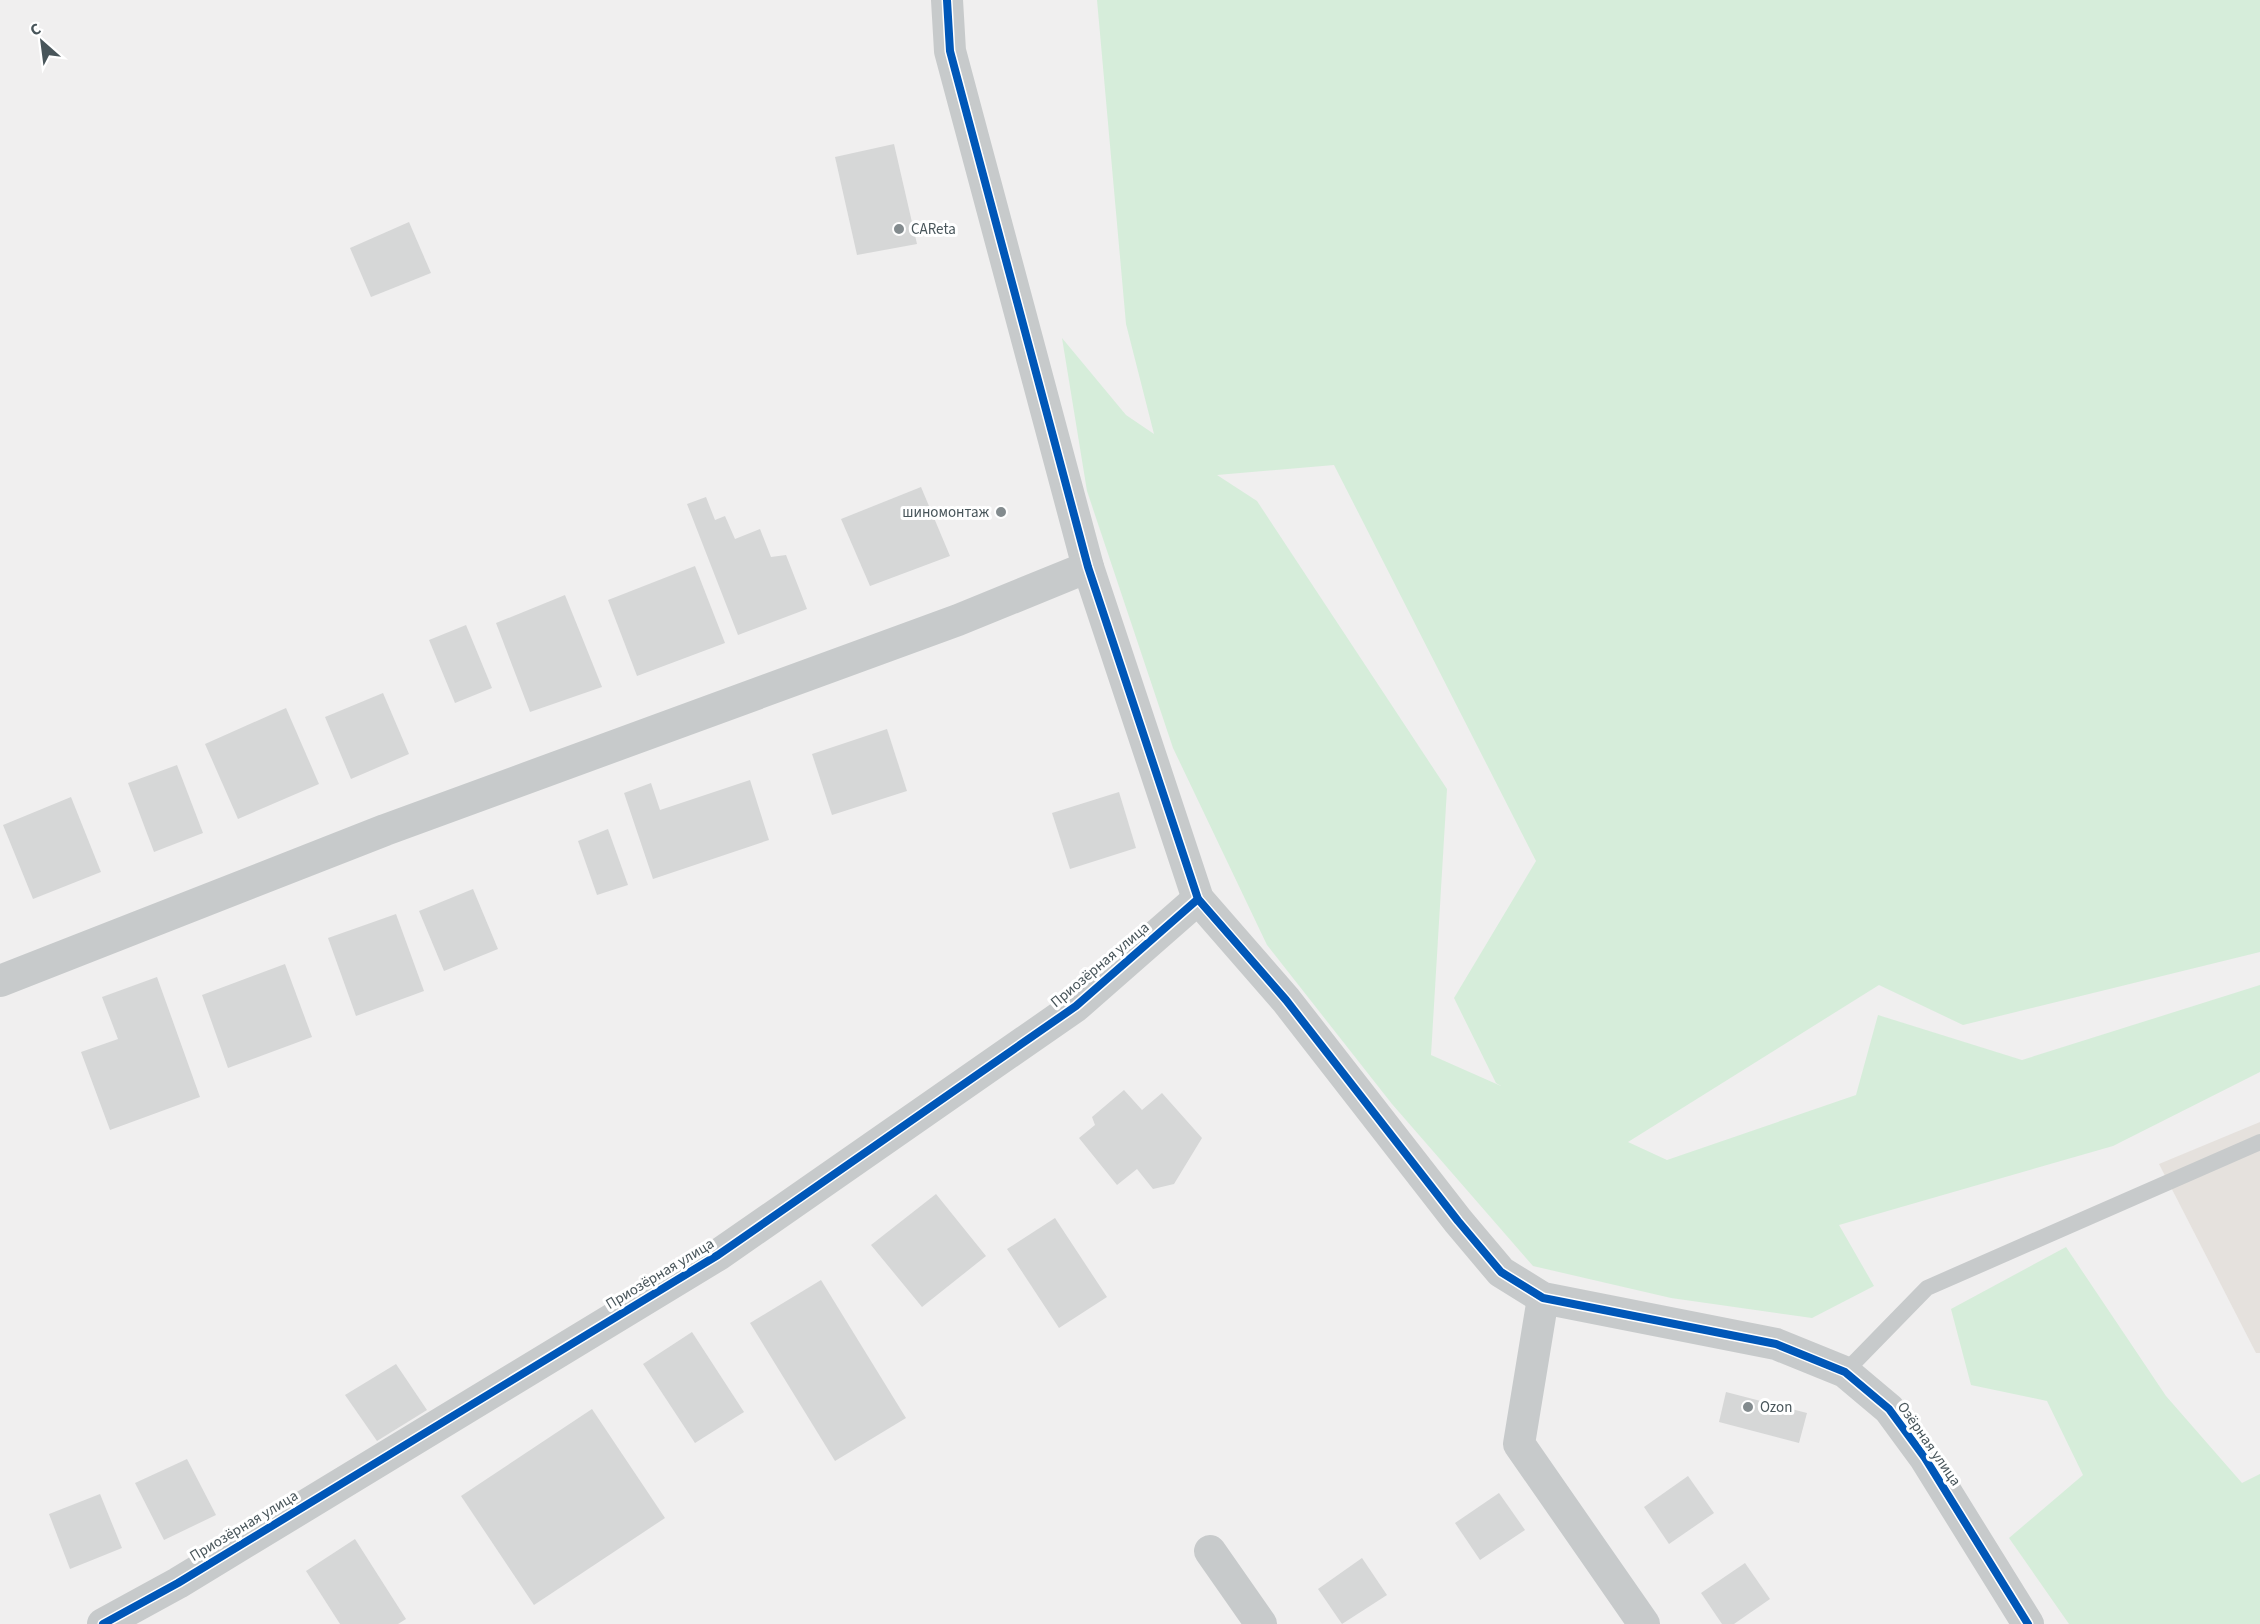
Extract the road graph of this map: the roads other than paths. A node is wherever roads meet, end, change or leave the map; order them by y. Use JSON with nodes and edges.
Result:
{"nodes":[{"id":1,"x":947,"y":0,"type":"edge"},
{"id":2,"x":1088,"y":567,"type":"junction"},
{"id":3,"x":1198,"y":899,"type":"junction"},
{"id":4,"x":0,"y":981,"type":"edge"},
{"id":5,"x":2260,"y":1142,"type":"edge"},
{"id":6,"x":1543,"y":1298,"type":"junction"},
{"id":7,"x":1845,"y":1372,"type":"junction"},
{"id":8,"x":1210,"y":1551,"type":"dead end"},
{"id":9,"x":103,"y":1624,"type":"edge"},
{"id":10,"x":1261,"y":1624,"type":"edge"},
{"id":11,"x":1644,"y":1624,"type":"edge"},
{"id":12,"x":2028,"y":1624,"type":"edge"}],
"edges":[{"from":1,"to":2,"type":"street"},
{"from":2,"to":3,"type":"street"},
{"from":2,"to":4,"type":"street"},
{"from":3,"to":6,"type":"street"},
{"from":3,"to":9,"type":"street","name":"Приозёрная улица"},
{"from":5,"to":7,"type":"lane"},
{"from":6,"to":7,"type":"street","name":"Озёрная улица"},
{"from":6,"to":11,"type":"street"},
{"from":7,"to":12,"type":"street","name":"Озёрная улица"},
{"from":8,"to":10,"type":"street"}]}
